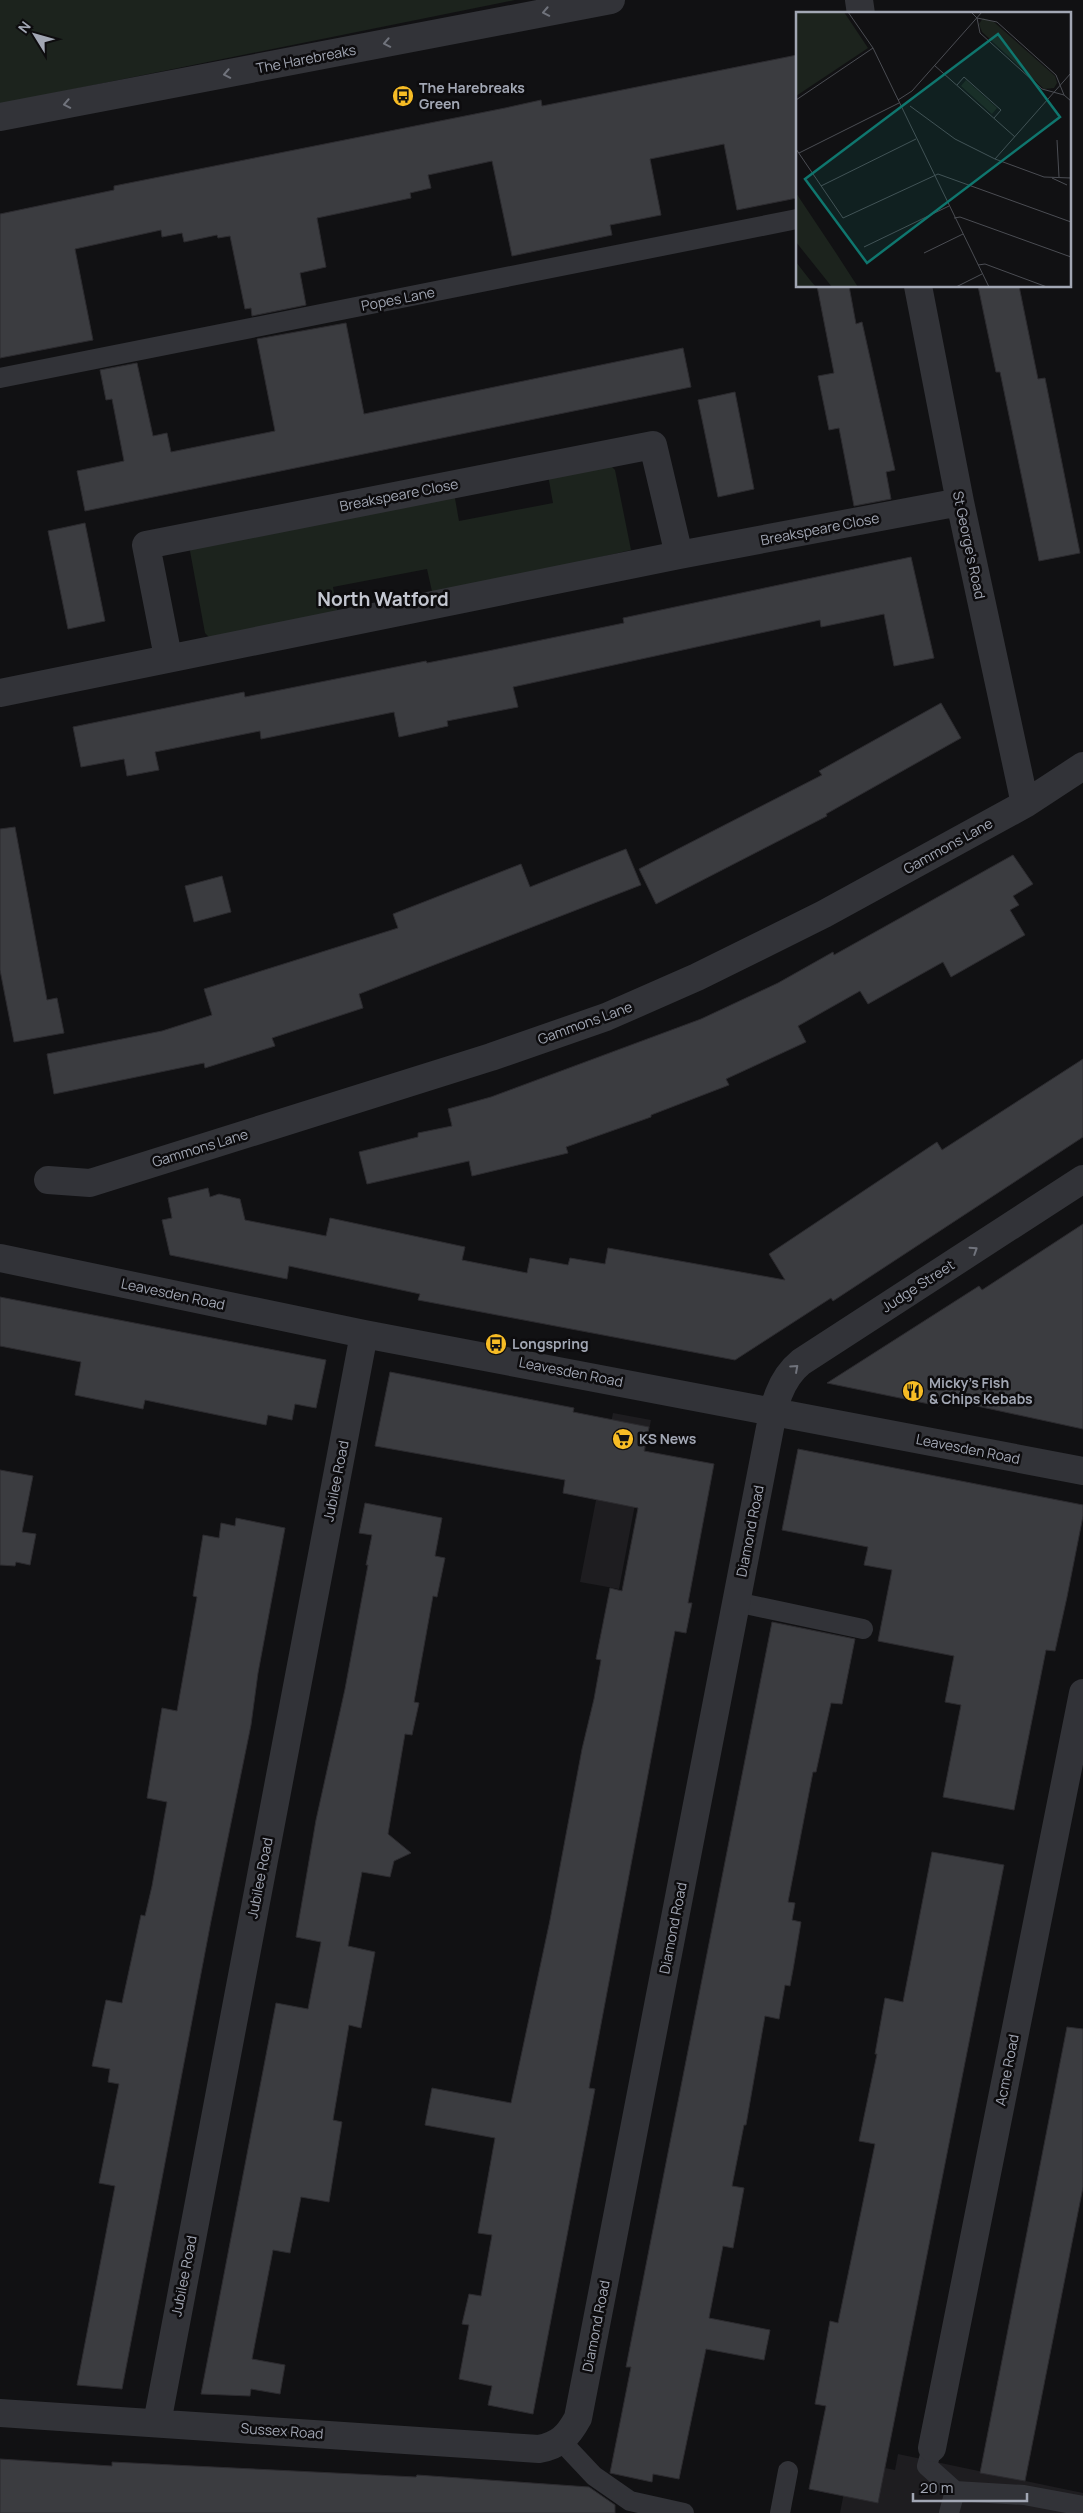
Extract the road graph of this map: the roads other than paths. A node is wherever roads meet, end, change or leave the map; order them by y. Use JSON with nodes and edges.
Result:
{"nodes":[{"id":1,"x":611,"y":0,"type":"edge"},
{"id":2,"x":0,"y":117,"type":"edge"},
{"id":3,"x":796,"y":219,"type":"edge"},
{"id":4,"x":918,"y":288,"type":"edge"},
{"id":5,"x":0,"y":378,"type":"edge"},
{"id":6,"x":960,"y":502,"type":"junction"},
{"id":7,"x":679,"y":555,"type":"junction"},
{"id":8,"x":168,"y":657,"type":"junction"},
{"id":9,"x":0,"y":693,"type":"edge"},
{"id":10,"x":1083,"y":766,"type":"edge"},
{"id":11,"x":1025,"y":804,"type":"junction"},
{"id":12,"x":1083,"y":1179,"type":"edge"},
{"id":13,"x":48,"y":1180,"type":"dead end"},
{"id":14,"x":0,"y":1258,"type":"edge"},
{"id":15,"x":364,"y":1334,"type":"junction"},
{"id":16,"x":773,"y":1410,"type":"junction"},
{"id":17,"x":1083,"y":1471,"type":"edge"},
{"id":18,"x":736,"y":1602,"type":"junction"},
{"id":19,"x":863,"y":1628,"type":"dead end"},
{"id":20,"x":1083,"y":1693,"type":"edge"},
{"id":21,"x":0,"y":2413,"type":"edge"},
{"id":22,"x":157,"y":2423,"type":"junction"},
{"id":23,"x":562,"y":2442,"type":"junction"},
{"id":24,"x":932,"y":2448,"type":"joint"},
{"id":25,"x":788,"y":2471,"type":"dead end"},
{"id":26,"x":955,"y":2491,"type":"junction"},
{"id":27,"x":1083,"y":2506,"type":"edge"},
{"id":28,"x":684,"y":2513,"type":"edge"},
{"id":29,"x":780,"y":2513,"type":"edge"},
{"id":30,"x":949,"y":2513,"type":"edge"}],
"edges":[{"from":1,"to":2,"type":"street","name":"The Harebreaks","one_way":true},
{"from":3,"to":5,"type":"lane","name":"Popes Lane"},
{"from":4,"to":6,"type":"street","name":"St George's Road"},
{"from":6,"to":7,"type":"street","name":"Breakspeare Close"},
{"from":6,"to":11,"type":"street","name":"St George's Road"},
{"from":7,"to":8,"type":"street","name":"Breakspeare Close"},
{"from":7,"to":8,"type":"street","name":"Breakspeare Close"},
{"from":8,"to":9,"type":"street","name":"Breakspeare Close"},
{"from":10,"to":11,"type":"street","name":"Gammons Lane"},
{"from":11,"to":13,"type":"street","name":"Gammons Lane"},
{"from":16,"to":12,"type":"street","name":"Judge Street","one_way":true},
{"from":14,"to":15,"type":"street","name":"Leavesden Road"},
{"from":15,"to":16,"type":"street","name":"Leavesden Road"},
{"from":15,"to":22,"type":"street","name":"Jubilee Road"},
{"from":16,"to":17,"type":"street","name":"Leavesden Road"},
{"from":16,"to":18,"type":"street","name":"Diamond Road"},
{"from":18,"to":19,"type":"lane"},
{"from":18,"to":23,"type":"street","name":"Diamond Road"},
{"from":20,"to":24,"type":"street","name":"Acme Road"},
{"from":21,"to":22,"type":"street","name":"Sussex Road"},
{"from":22,"to":23,"type":"street","name":"Sussex Road"},
{"from":23,"to":28,"type":"lane"},
{"from":24,"to":26,"type":"lane"},
{"from":25,"to":29,"type":"lane"},
{"from":26,"to":27,"type":"lane"},
{"from":26,"to":30,"type":"lane"}]}
